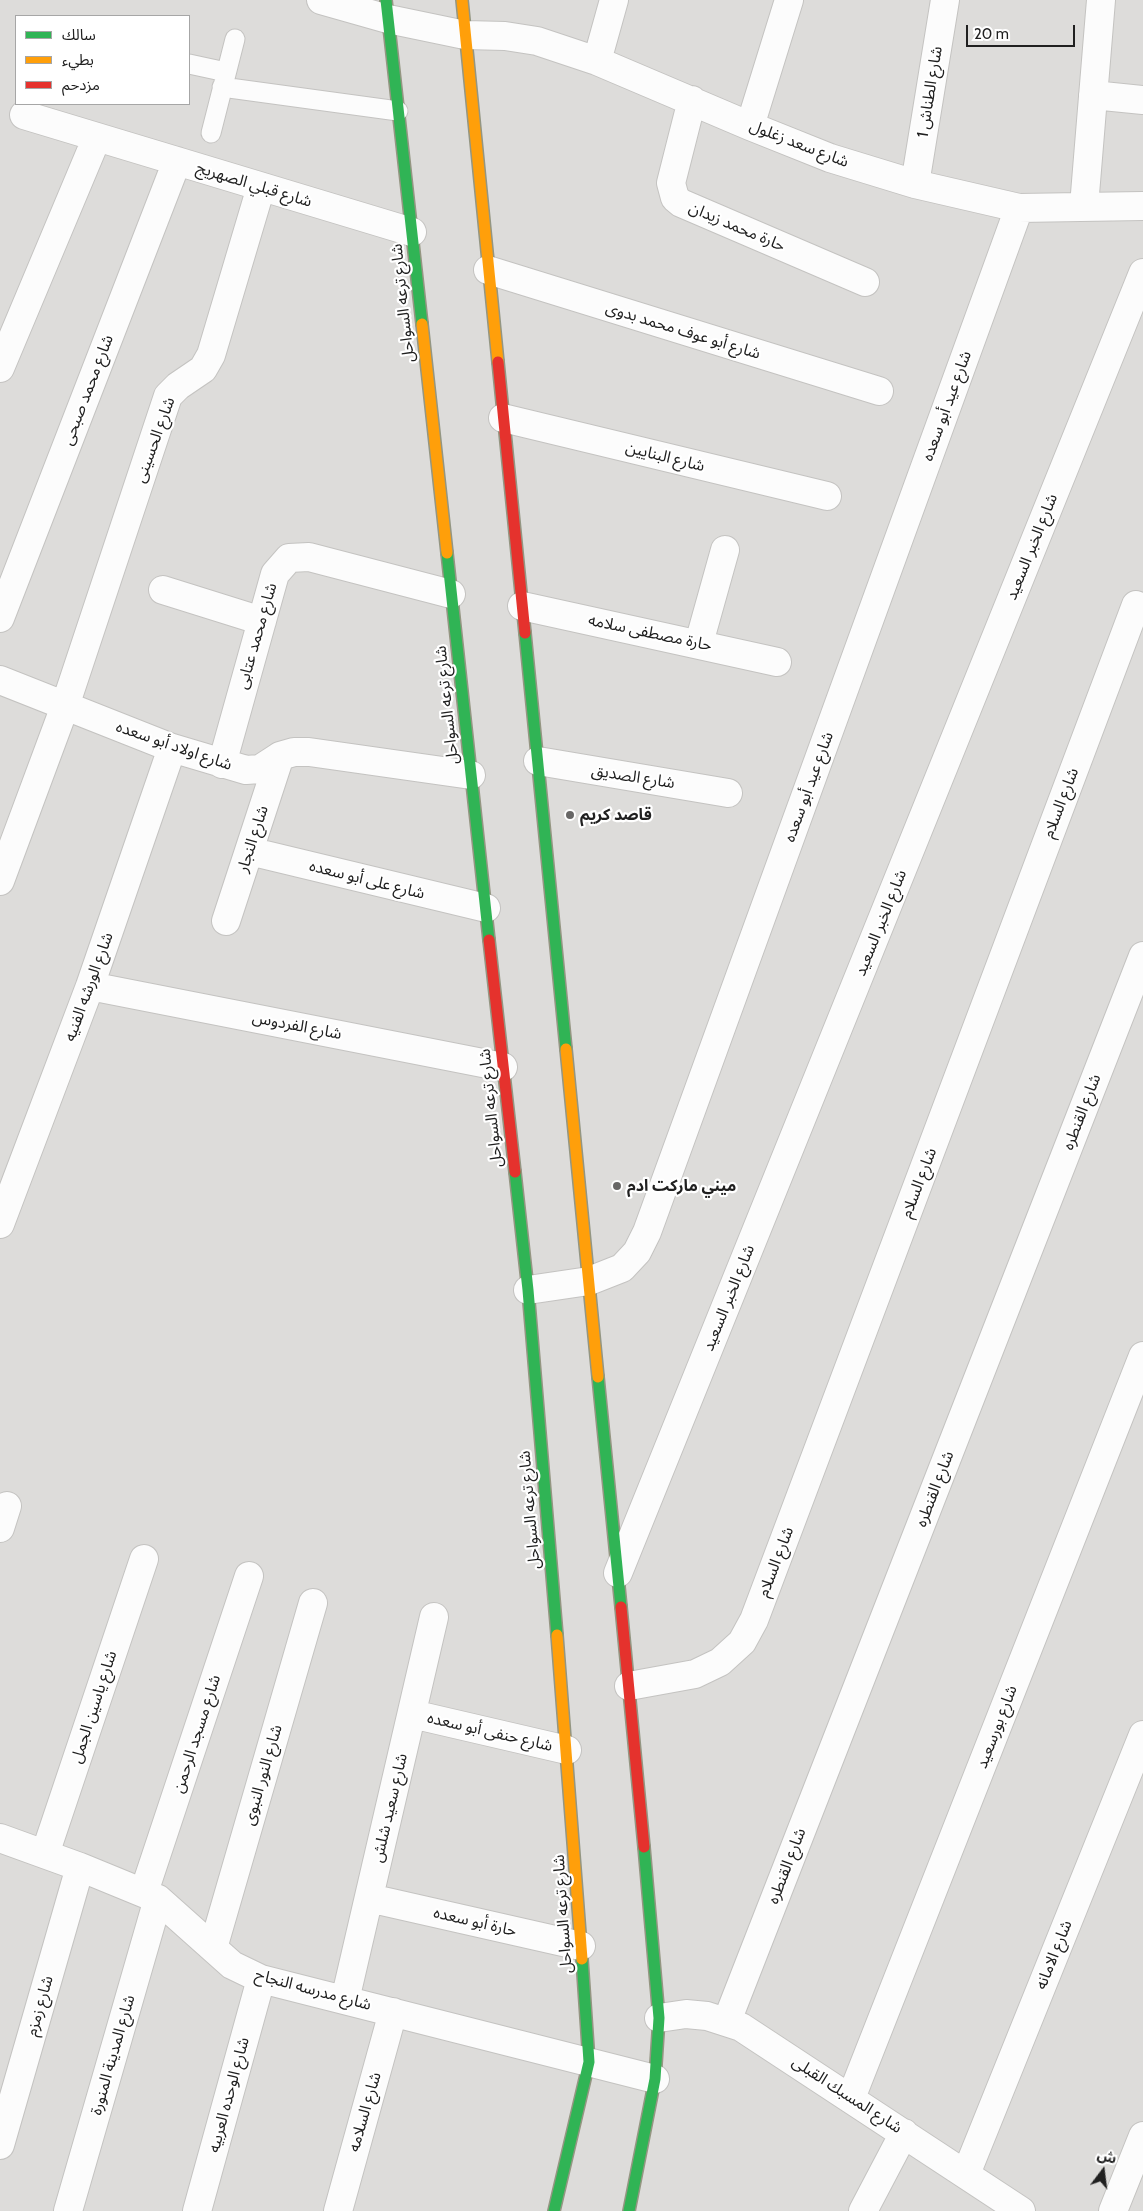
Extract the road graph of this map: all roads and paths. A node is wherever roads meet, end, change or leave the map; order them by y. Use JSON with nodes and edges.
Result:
{"nodes":[{"id":1,"x":321,"y":0,"type":"edge"},
{"id":2,"x":462,"y":0,"type":"edge"},
{"id":3,"x":614,"y":0,"type":"edge"},
{"id":4,"x":789,"y":0,"type":"edge"},
{"id":5,"x":945,"y":0,"type":"edge"},
{"id":6,"x":1101,"y":0,"type":"edge"},
{"id":7,"x":387,"y":10,"type":"edge"},
{"id":8,"x":465,"y":35,"type":"junction"},
{"id":9,"x":234,"y":39,"type":"dead end"},
{"id":10,"x":597,"y":61,"type":"junction"},
{"id":11,"x":190,"y":64,"type":"edge"},
{"id":12,"x":224,"y":79,"type":"junction"},
{"id":13,"x":1093,"y":95,"type":"junction"},
{"id":14,"x":692,"y":100,"type":"junction"},
{"id":15,"x":1143,"y":100,"type":"edge"},
{"id":16,"x":398,"y":111,"type":"junction"},
{"id":17,"x":24,"y":116,"type":"dead end"},
{"id":18,"x":750,"y":126,"type":"junction"},
{"id":19,"x":210,"y":132,"type":"dead end"},
{"id":20,"x":97,"y":138,"type":"junction"},
{"id":21,"x":177,"y":161,"type":"junction"},
{"id":22,"x":915,"y":184,"type":"junction"},
{"id":23,"x":261,"y":187,"type":"junction"},
{"id":24,"x":1084,"y":206,"type":"junction"},
{"id":25,"x":1143,"y":206,"type":"edge"},
{"id":26,"x":1019,"y":208,"type":"junction"},
{"id":27,"x":412,"y":232,"type":"junction"},
{"id":28,"x":488,"y":270,"type":"junction"},
{"id":29,"x":1143,"y":273,"type":"edge"},
{"id":30,"x":865,"y":282,"type":"dead end"},
{"id":31,"x":0,"y":368,"type":"edge"},
{"id":32,"x":879,"y":391,"type":"dead end"},
{"id":33,"x":503,"y":418,"type":"junction"},
{"id":34,"x":827,"y":496,"type":"dead end"},
{"id":35,"x":725,"y":550,"type":"dead end"},
{"id":36,"x":163,"y":590,"type":"dead end"},
{"id":37,"x":451,"y":594,"type":"junction"},
{"id":38,"x":1136,"y":605,"type":"dead end"},
{"id":39,"x":522,"y":606,"type":"junction"},
{"id":40,"x":0,"y":618,"type":"edge"},
{"id":41,"x":262,"y":620,"type":"junction"},
{"id":42,"x":699,"y":643,"type":"junction"},
{"id":43,"x":778,"y":662,"type":"dead end"},
{"id":44,"x":0,"y":680,"type":"edge"},
{"id":45,"x":65,"y":706,"type":"junction"},
{"id":46,"x":172,"y":748,"type":"junction"},
{"id":47,"x":280,"y":756,"type":"junction"},
{"id":48,"x":538,"y":762,"type":"junction"},
{"id":49,"x":222,"y":764,"type":"junction"},
{"id":50,"x":471,"y":775,"type":"junction"},
{"id":51,"x":728,"y":793,"type":"dead end"},
{"id":52,"x":249,"y":851,"type":"junction"},
{"id":53,"x":0,"y":881,"type":"edge"},
{"id":54,"x":486,"y":908,"type":"junction"},
{"id":55,"x":226,"y":921,"type":"dead end"},
{"id":56,"x":1143,"y":956,"type":"edge"},
{"id":57,"x":90,"y":986,"type":"junction"},
{"id":58,"x":503,"y":1067,"type":"junction"},
{"id":59,"x":0,"y":1224,"type":"edge"},
{"id":60,"x":589,"y":1281,"type":"junction"},
{"id":61,"x":528,"y":1290,"type":"junction"},
{"id":62,"x":1143,"y":1356,"type":"edge"},
{"id":63,"x":144,"y":1559,"type":"dead end"},
{"id":64,"x":618,"y":1573,"type":"junction"},
{"id":65,"x":249,"y":1576,"type":"dead end"},
{"id":66,"x":313,"y":1603,"type":"dead end"},
{"id":67,"x":434,"y":1616,"type":"dead end"},
{"id":68,"x":630,"y":1686,"type":"junction"},
{"id":69,"x":412,"y":1714,"type":"junction"},
{"id":70,"x":1143,"y":1735,"type":"edge"},
{"id":71,"x":568,"y":1750,"type":"junction"},
{"id":72,"x":0,"y":1838,"type":"edge"},
{"id":73,"x":45,"y":1854,"type":"junction"},
{"id":74,"x":80,"y":1867,"type":"junction"},
{"id":75,"x":151,"y":1896,"type":"junction"},
{"id":76,"x":369,"y":1898,"type":"junction"},
{"id":77,"x":581,"y":1946,"type":"junction"},
{"id":78,"x":213,"y":1948,"type":"junction"},
{"id":79,"x":261,"y":1979,"type":"junction"},
{"id":80,"x":345,"y":2000,"type":"junction"},
{"id":81,"x":393,"y":2012,"type":"junction"},
{"id":82,"x":659,"y":2018,"type":"junction"},
{"id":83,"x":727,"y":2022,"type":"junction"},
{"id":84,"x":589,"y":2062,"type":"junction"},
{"id":85,"x":655,"y":2079,"type":"junction"},
{"id":86,"x":851,"y":2098,"type":"junction"},
{"id":87,"x":904,"y":2133,"type":"junction"},
{"id":88,"x":1143,"y":2136,"type":"edge"},
{"id":89,"x":0,"y":2144,"type":"edge"},
{"id":90,"x":966,"y":2174,"type":"junction"},
{"id":91,"x":1007,"y":2207,"type":"edge"},
{"id":92,"x":68,"y":2211,"type":"edge"},
{"id":93,"x":197,"y":2211,"type":"edge"},
{"id":94,"x":338,"y":2211,"type":"edge"},
{"id":95,"x":554,"y":2211,"type":"edge"},
{"id":96,"x":629,"y":2211,"type":"edge"},
{"id":97,"x":863,"y":2211,"type":"edge"},
{"id":98,"x":1113,"y":2211,"type":"edge"}],
"edges":[{"from":1,"to":7,"type":"street","name":"شارع سعد زغلول"},
{"from":2,"to":8,"type":"main road"},
{"from":3,"to":10,"type":"street"},
{"from":4,"to":18,"type":"street"},
{"from":5,"to":22,"type":"street","name":"شارع الطناش 1"},
{"from":6,"to":13,"type":"street"},
{"from":7,"to":8,"type":"street","name":"شارع سعد زغلول"},
{"from":7,"to":16,"type":"main road","name":"شارع ترعه السواحل"},
{"from":8,"to":10,"type":"street","name":"شارع سعد زغلول"},
{"from":8,"to":28,"type":"main road"},
{"from":9,"to":12,"type":"lane"},
{"from":10,"to":14,"type":"street","name":"شارع سعد زغلول"},
{"from":11,"to":12,"type":"lane"},
{"from":12,"to":16,"type":"lane"},
{"from":12,"to":19,"type":"lane"},
{"from":13,"to":15,"type":"street"},
{"from":13,"to":24,"type":"street"},
{"from":14,"to":18,"type":"street","name":"شارع سعد زغلول"},
{"from":14,"to":30,"type":"street","name":"حارة محمد زيدان"},
{"from":16,"to":27,"type":"main road","name":"شارع ترعه السواحل"},
{"from":17,"to":20,"type":"street","name":"شارع قبلي الصهريج"},
{"from":18,"to":22,"type":"street","name":"شارع سعد زغلول"},
{"from":20,"to":21,"type":"street","name":"شارع قبلي الصهريج"},
{"from":20,"to":31,"type":"street"},
{"from":21,"to":23,"type":"street","name":"شارع قبلي الصهريج"},
{"from":21,"to":40,"type":"street","name":"شارع محمد صبحى"},
{"from":22,"to":26,"type":"street","name":"شارع سعد زغلول"},
{"from":23,"to":27,"type":"street","name":"شارع قبلي الصهريج"},
{"from":23,"to":45,"type":"street","name":"شارع الحسينى"},
{"from":24,"to":25,"type":"street","name":"شارع سعد زغلول"},
{"from":24,"to":26,"type":"street","name":"شارع سعد زغلول"},
{"from":26,"to":60,"type":"street","name":"شارع عيد أبو سعده"},
{"from":27,"to":37,"type":"main road","name":"شارع ترعه السواحل"},
{"from":28,"to":32,"type":"street","name":"شارع أبو عوف محمد بدوى"},
{"from":28,"to":33,"type":"main road"},
{"from":29,"to":64,"type":"street","name":"شارع الخبر السعيد"},
{"from":33,"to":34,"type":"street","name":"شارع البنايين"},
{"from":33,"to":39,"type":"main road"},
{"from":35,"to":42,"type":"street"},
{"from":36,"to":41,"type":"street"},
{"from":37,"to":41,"type":"street","name":"شارع محمد عتابى"},
{"from":37,"to":50,"type":"main road","name":"شارع ترعه السواحل"},
{"from":38,"to":68,"type":"street","name":"شارع السلام"},
{"from":39,"to":42,"type":"street","name":"حارة مصطفى سلامه"},
{"from":39,"to":48,"type":"main road"},
{"from":41,"to":49,"type":"street","name":"شارع محمد عتابى"},
{"from":42,"to":43,"type":"street","name":"حارة مصطفى سلامه"},
{"from":44,"to":45,"type":"street","name":"شارع اولاد أبو سعده"},
{"from":45,"to":46,"type":"street","name":"شارع اولاد أبو سعده"},
{"from":45,"to":53,"type":"street","name":"شارع الحسينى"},
{"from":46,"to":49,"type":"street","name":"شارع اولاد أبو سعده"},
{"from":46,"to":57,"type":"street","name":"شارع الورشه الفنيه"},
{"from":47,"to":49,"type":"street","name":"شارع اولاد أبو سعده"},
{"from":47,"to":50,"type":"street","name":"شارع اولاد أبو سعده"},
{"from":47,"to":52,"type":"street","name":"شارع النجار"},
{"from":48,"to":51,"type":"street","name":"شارع الصديق"},
{"from":48,"to":60,"type":"main road"},
{"from":50,"to":54,"type":"main road","name":"شارع ترعه السواحل"},
{"from":52,"to":54,"type":"street","name":"شارع على أبو سعده"},
{"from":52,"to":55,"type":"street","name":"شارع النجار"},
{"from":54,"to":58,"type":"main road","name":"شارع ترعه السواحل"},
{"from":56,"to":83,"type":"street","name":"شارع القنطره"},
{"from":57,"to":58,"type":"street","name":"شارع الفردوس"},
{"from":57,"to":59,"type":"street","name":"شارع الورشه الفنيه"},
{"from":58,"to":61,"type":"main road","name":"شارع ترعه السواحل"},
{"from":60,"to":61,"type":"street","name":"شارع عيد أبو سعده"},
{"from":60,"to":64,"type":"main road"},
{"from":61,"to":71,"type":"main road","name":"شارع ترعه السواحل"},
{"from":62,"to":86,"type":"street","name":"شارع بورسعيد"},
{"from":63,"to":73,"type":"street","name":"شارع ياسين الجمل"},
{"from":64,"to":68,"type":"main road"},
{"from":65,"to":75,"type":"street","name":"شارع مسجد الرحمن"},
{"from":66,"to":78,"type":"street","name":"شارع النور النبوى"},
{"from":67,"to":69,"type":"street","name":"شارع سعيد شلش"},
{"from":68,"to":82,"type":"main road"},
{"from":69,"to":71,"type":"street","name":"شارع حنفى أبو سعده"},
{"from":69,"to":76,"type":"street","name":"شارع سعيد شلش"},
{"from":70,"to":90,"type":"street","name":"شارع الامانه"},
{"from":71,"to":77,"type":"main road","name":"شارع ترعه السواحل"},
{"from":72,"to":73,"type":"street","name":"شارع مدرسه النجاح"},
{"from":73,"to":74,"type":"street","name":"شارع مدرسه النجاح"},
{"from":74,"to":75,"type":"street","name":"شارع مدرسه النجاح"},
{"from":74,"to":89,"type":"street","name":"شارع زمزم"},
{"from":75,"to":78,"type":"street","name":"شارع مدرسه النجاح"},
{"from":75,"to":92,"type":"street","name":"شارع المدينة المنورة"},
{"from":76,"to":77,"type":"street","name":"حارة أبو سعده"},
{"from":76,"to":80,"type":"street","name":"شارع سعيد شلش"},
{"from":77,"to":84,"type":"main road","name":"شارع ترعه السواحل"},
{"from":78,"to":79,"type":"street","name":"شارع مدرسه النجاح"},
{"from":79,"to":80,"type":"street","name":"شارع مدرسه النجاح"},
{"from":79,"to":93,"type":"street","name":"شارع الوحده العربيه"},
{"from":80,"to":81,"type":"street","name":"شارع مدرسه النجاح"},
{"from":81,"to":84,"type":"street","name":"شارع مدرسه النجاح"},
{"from":81,"to":94,"type":"street","name":"شارع السلامه"},
{"from":82,"to":83,"type":"street","name":"شارع المسبك القبلى"},
{"from":82,"to":85,"type":"main road"},
{"from":83,"to":86,"type":"street","name":"شارع المسبك القبلى"},
{"from":84,"to":85,"type":"street","name":"شارع مدرسه النجاح"},
{"from":84,"to":95,"type":"main road","name":"شارع ترعه السواحل"},
{"from":85,"to":96,"type":"main road"},
{"from":86,"to":87,"type":"street","name":"شارع المسبك القبلى"},
{"from":87,"to":90,"type":"street","name":"شارع المسبك القبلى"},
{"from":87,"to":97,"type":"street"},
{"from":88,"to":98,"type":"street"},
{"from":90,"to":91,"type":"street","name":"شارع المسبك القبلى"}]}
